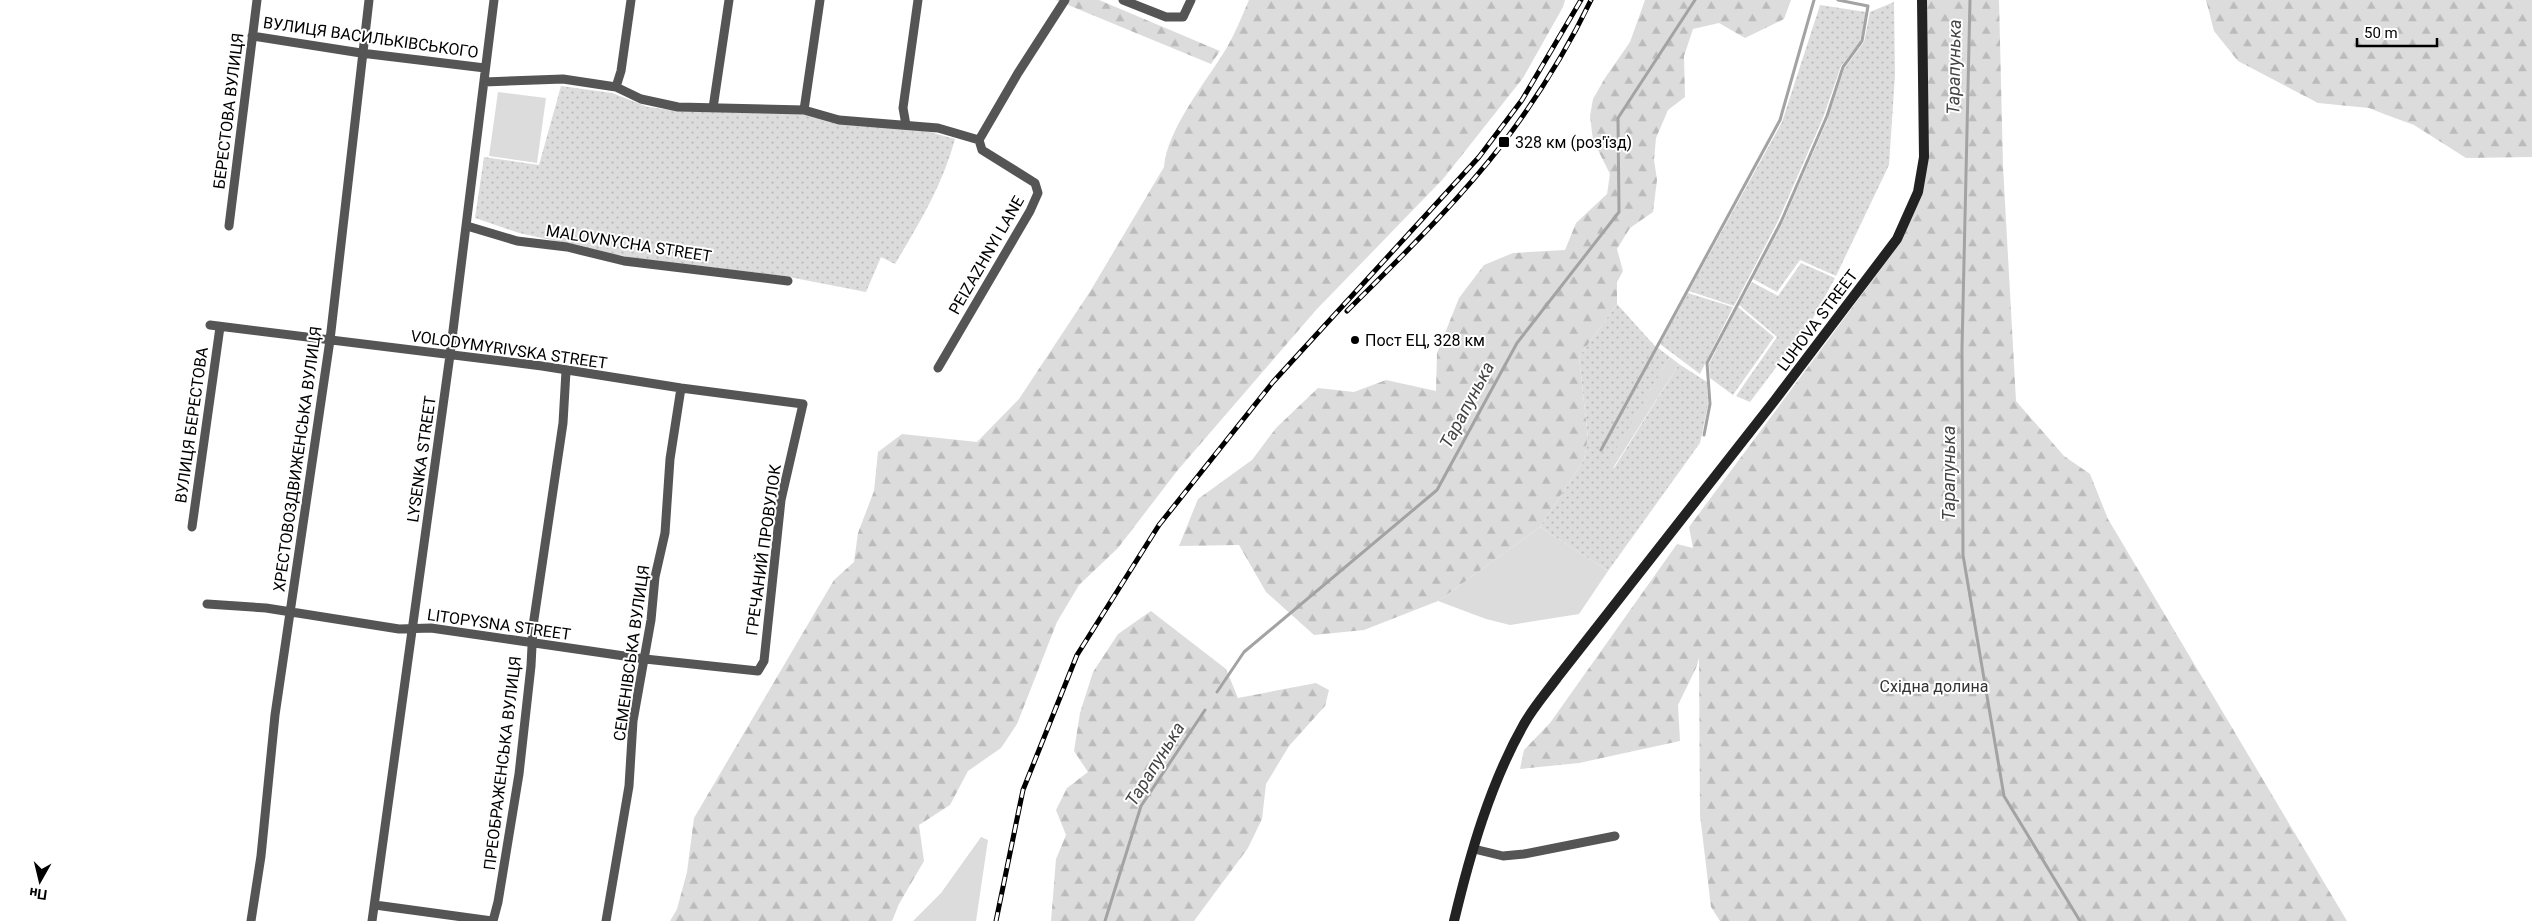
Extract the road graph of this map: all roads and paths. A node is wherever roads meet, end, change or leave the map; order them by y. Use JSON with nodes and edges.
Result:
{"nodes":[{"id":1,"x":257,"y":0,"type":"edge"},
{"id":2,"x":369,"y":0,"type":"edge"},
{"id":3,"x":494,"y":0,"type":"edge"},
{"id":4,"x":631,"y":0,"type":"edge"},
{"id":5,"x":729,"y":0,"type":"edge"},
{"id":6,"x":820,"y":0,"type":"edge"},
{"id":7,"x":918,"y":0,"type":"edge"},
{"id":8,"x":1065,"y":0,"type":"edge"},
{"id":9,"x":1123,"y":0,"type":"edge"},
{"id":10,"x":1191,"y":0,"type":"edge"},
{"id":11,"x":1922,"y":0,"type":"edge"},
{"id":12,"x":252,"y":36,"type":"junction"},
{"id":13,"x":361,"y":54,"type":"junction"},
{"id":14,"x":485,"y":68,"type":"junction"},
{"id":15,"x":484,"y":82,"type":"junction"},
{"id":16,"x":616,"y":87,"type":"junction"},
{"id":17,"x":713,"y":108,"type":"junction"},
{"id":18,"x":804,"y":110,"type":"junction"},
{"id":19,"x":906,"y":125,"type":"junction"},
{"id":20,"x":979,"y":140,"type":"junction"},
{"id":21,"x":229,"y":226,"type":"dead end"},
{"id":22,"x":467,"y":226,"type":"junction"},
{"id":23,"x":788,"y":282,"type":"dead end"},
{"id":24,"x":210,"y":325,"type":"dead end"},
{"id":25,"x":220,"y":326,"type":"junction"},
{"id":26,"x":330,"y":340,"type":"junction"},
{"id":27,"x":450,"y":355,"type":"junction"},
{"id":28,"x":938,"y":368,"type":"dead end"},
{"id":29,"x":566,"y":371,"type":"junction"},
{"id":30,"x":681,"y":388,"type":"junction"},
{"id":31,"x":803,"y":404,"type":"joint"},
{"id":32,"x":192,"y":527,"type":"dead end"},
{"id":33,"x":207,"y":604,"type":"dead end"},
{"id":34,"x":290,"y":612,"type":"junction"},
{"id":35,"x":413,"y":628,"type":"junction"},
{"id":36,"x":532,"y":644,"type":"junction"},
{"id":37,"x":644,"y":659,"type":"junction"},
{"id":38,"x":758,"y":671,"type":"joint"},
{"id":39,"x":1615,"y":836,"type":"dead end"},
{"id":40,"x":1474,"y":849,"type":"junction"},
{"id":41,"x":375,"y":905,"type":"junction"},
{"id":42,"x":251,"y":921,"type":"edge"},
{"id":43,"x":372,"y":921,"type":"edge"},
{"id":44,"x":493,"y":921,"type":"edge"},
{"id":45,"x":606,"y":921,"type":"edge"},
{"id":46,"x":1454,"y":921,"type":"edge"}],
"edges":[{"from":1,"to":12,"type":"street","name":"БЕРЕСТОВА ВУЛИЦЯ"},
{"from":2,"to":13,"type":"street","name":"ХРЕСТОВОЗДВИЖЕНСЬКА ВУЛИЦЯ"},
{"from":3,"to":14,"type":"street","name":"LYSENKA STREET"},
{"from":4,"to":16,"type":"street"},
{"from":5,"to":17,"type":"street"},
{"from":6,"to":18,"type":"street"},
{"from":7,"to":19,"type":"street"},
{"from":8,"to":20,"type":"street"},
{"from":9,"to":10,"type":"street"},
{"from":11,"to":40,"type":"street","name":"LUHOVA STREET"},
{"from":12,"to":13,"type":"street","name":"ВУЛИЦЯ ВАСИЛЬКІВСЬКОГО"},
{"from":12,"to":21,"type":"street","name":"БЕРЕСТОВА ВУЛИЦЯ"},
{"from":13,"to":14,"type":"street","name":"ВУЛИЦЯ ВАСИЛЬКІВСЬКОГО"},
{"from":13,"to":26,"type":"street","name":"ХРЕСТОВОЗДВИЖЕНСЬКА ВУЛИЦЯ"},
{"from":14,"to":15,"type":"street","name":"LYSENKA STREET"},
{"from":15,"to":16,"type":"street","name":"ВУЛИЦЯ ВАСИЛЬКІВСЬКОГО"},
{"from":15,"to":22,"type":"street","name":"LYSENKA STREET"},
{"from":16,"to":17,"type":"street","name":"ВУЛИЦЯ ВАСИЛЬКІВСЬКОГО"},
{"from":17,"to":18,"type":"street","name":"ВУЛИЦЯ ВАСИЛЬКІВСЬКОГО"},
{"from":18,"to":19,"type":"street","name":"ВУЛИЦЯ ВАСИЛЬКІВСЬКОГО"},
{"from":19,"to":20,"type":"street","name":"ВУЛИЦЯ ВАСИЛЬКІВСЬКОГО"},
{"from":20,"to":28,"type":"street","name":"PEIZAZHNYI LANE"},
{"from":22,"to":23,"type":"street","name":"MALOVNYCHA STREET"},
{"from":22,"to":27,"type":"street","name":"LYSENKA STREET"},
{"from":24,"to":25,"type":"street","name":"VOLODYMYRIVSKA STREET"},
{"from":25,"to":26,"type":"street","name":"VOLODYMYRIVSKA STREET"},
{"from":25,"to":32,"type":"street","name":"ВУЛИЦЯ БЕРЕСТОВА"},
{"from":26,"to":27,"type":"street","name":"VOLODYMYRIVSKA STREET"},
{"from":26,"to":34,"type":"street","name":"ХРЕСТОВОЗДВИЖЕНСЬКА ВУЛИЦЯ"},
{"from":27,"to":29,"type":"street","name":"VOLODYMYRIVSKA STREET"},
{"from":27,"to":35,"type":"street","name":"LYSENKA STREET"},
{"from":29,"to":30,"type":"street","name":"VOLODYMYRIVSKA STREET"},
{"from":29,"to":36,"type":"street","name":"ПРЕОБРАЖЕНСЬКА ВУЛИЦЯ"},
{"from":30,"to":31,"type":"street","name":"VOLODYMYRIVSKA STREET"},
{"from":30,"to":37,"type":"street","name":"СЕМЕНІВСЬКА ВУЛИЦЯ"},
{"from":31,"to":38,"type":"street","name":"ГРЕЧАНИЙ ПРОВУЛОК"},
{"from":33,"to":34,"type":"street","name":"LITOPYSNA STREET"},
{"from":34,"to":35,"type":"street","name":"LITOPYSNA STREET"},
{"from":34,"to":42,"type":"street","name":"ХРЕСТОВОЗДВИЖЕНСЬКА ВУЛИЦЯ"},
{"from":35,"to":36,"type":"street","name":"LITOPYSNA STREET"},
{"from":35,"to":41,"type":"street","name":"LYSENKA STREET"},
{"from":36,"to":37,"type":"street","name":"LITOPYSNA STREET"},
{"from":36,"to":44,"type":"street","name":"ПРЕОБРАЖЕНСЬКА ВУЛИЦЯ"},
{"from":37,"to":38,"type":"street","name":"LITOPYSNA STREET"},
{"from":37,"to":45,"type":"street","name":"СЕМЕНІВСЬКА ВУЛИЦЯ"},
{"from":39,"to":40,"type":"street"},
{"from":40,"to":46,"type":"street","name":"LUHOVA STREET"},
{"from":41,"to":43,"type":"street","name":"LYSENKA STREET"},
{"from":41,"to":44,"type":"street"}]}
